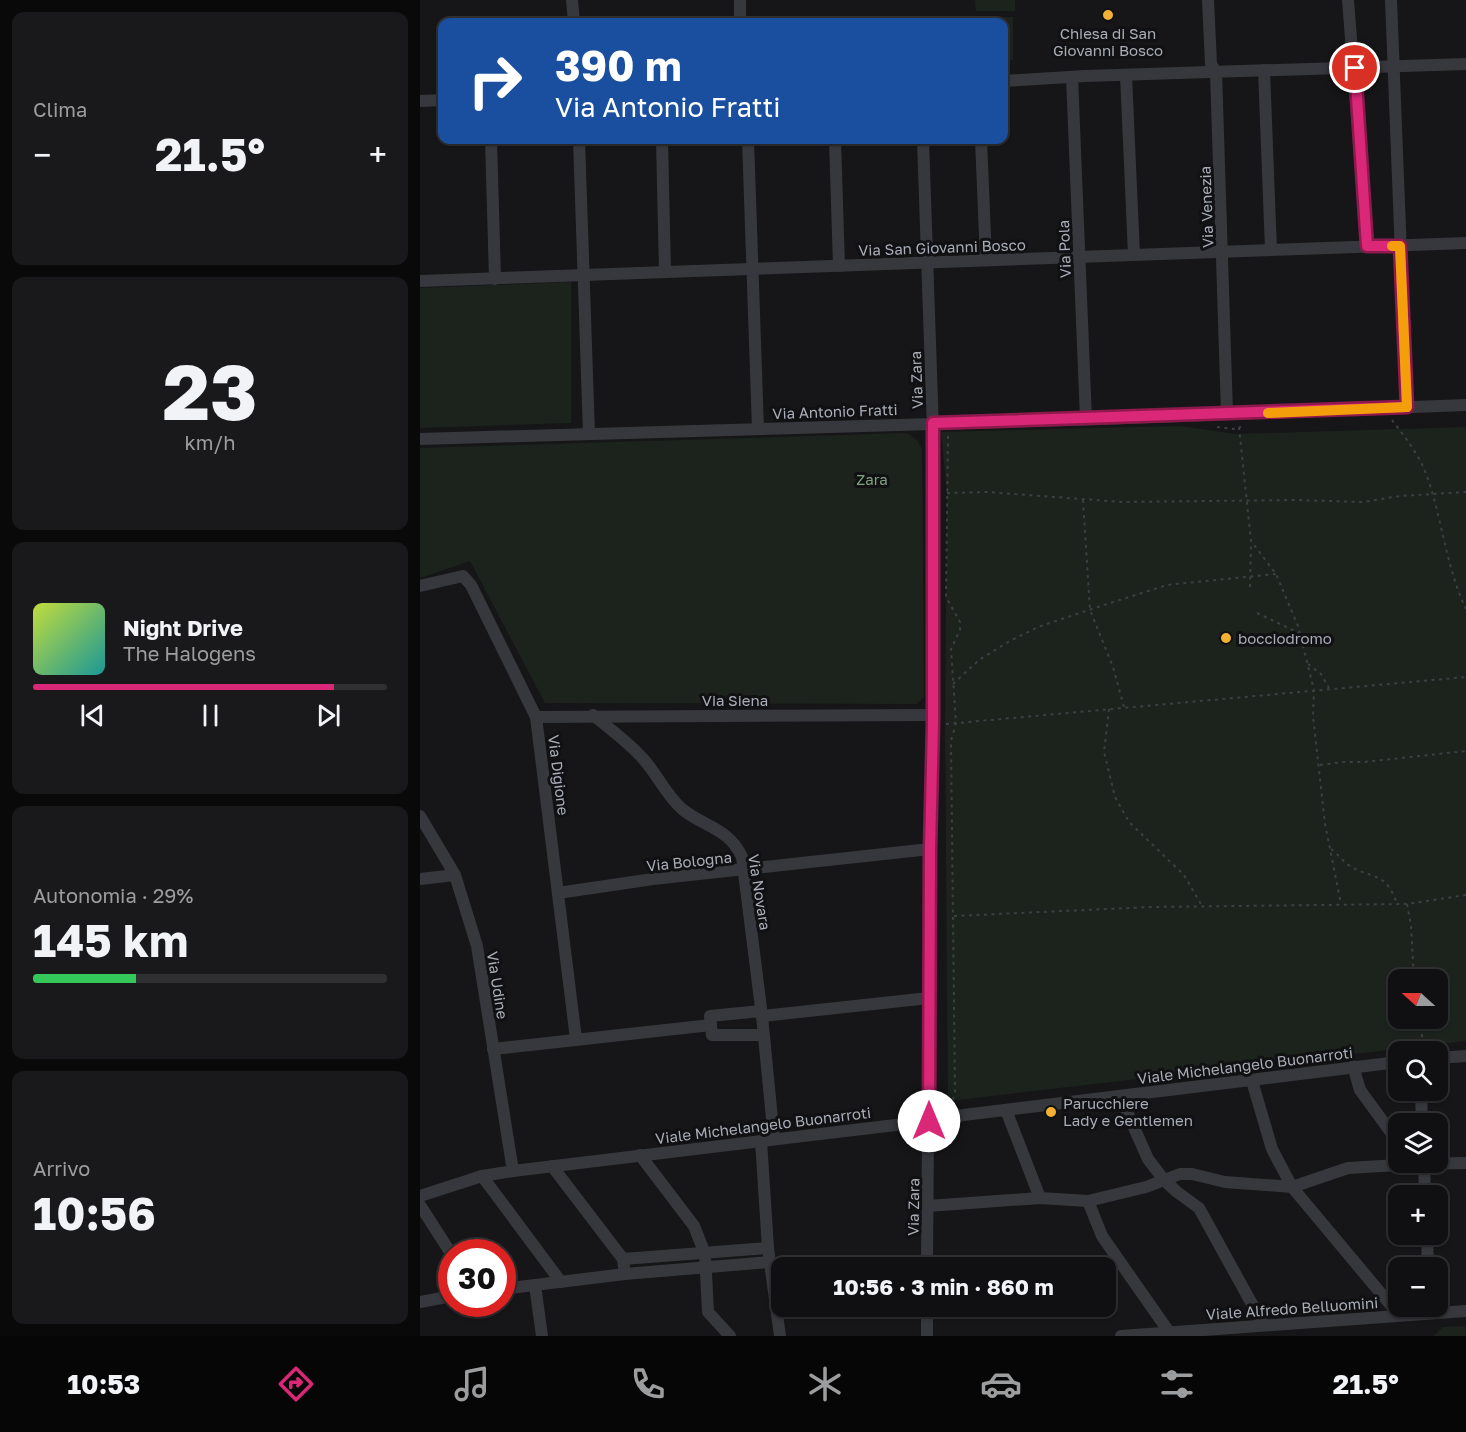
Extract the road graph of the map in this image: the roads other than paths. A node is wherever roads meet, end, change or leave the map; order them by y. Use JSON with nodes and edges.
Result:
{"nodes":[{"id":1,"x":572,"y":0,"type":"edge"},
{"id":2,"x":740,"y":0,"type":"edge"},
{"id":3,"x":1208,"y":0,"type":"edge"},
{"id":4,"x":1348,"y":0,"type":"edge"},
{"id":5,"x":1391,"y":0,"type":"edge"},
{"id":6,"x":574,"y":18,"type":"edge"},
{"id":7,"x":740,"y":18,"type":"edge"},
{"id":8,"x":1466,"y":64,"type":"edge"},
{"id":9,"x":1394,"y":67,"type":"junction"},
{"id":10,"x":1355,"y":68,"type":"junction"},
{"id":11,"x":1264,"y":70,"type":"junction"},
{"id":12,"x":1216,"y":72,"type":"junction"},
{"id":13,"x":1126,"y":75,"type":"junction"},
{"id":14,"x":1072,"y":77,"type":"junction"},
{"id":15,"x":1008,"y":81,"type":"edge"},
{"id":16,"x":438,"y":100,"type":"edge"},
{"id":17,"x":420,"y":101,"type":"edge"},
{"id":18,"x":491,"y":144,"type":"edge"},
{"id":19,"x":579,"y":144,"type":"edge"},
{"id":20,"x":662,"y":144,"type":"edge"},
{"id":21,"x":748,"y":144,"type":"edge"},
{"id":22,"x":834,"y":144,"type":"edge"},
{"id":23,"x":922,"y":144,"type":"edge"},
{"id":24,"x":981,"y":144,"type":"edge"},
{"id":25,"x":1466,"y":243,"type":"edge"},
{"id":26,"x":1367,"y":246,"type":"junction"},
{"id":27,"x":1400,"y":246,"type":"junction"},
{"id":28,"x":1270,"y":250,"type":"junction"},
{"id":29,"x":1222,"y":253,"type":"junction"},
{"id":30,"x":1134,"y":255,"type":"junction"},
{"id":31,"x":1080,"y":257,"type":"junction"},
{"id":32,"x":986,"y":260,"type":"junction"},
{"id":33,"x":927,"y":263,"type":"junction"},
{"id":34,"x":839,"y":266,"type":"junction"},
{"id":35,"x":753,"y":269,"type":"junction"},
{"id":36,"x":665,"y":272,"type":"junction"},
{"id":37,"x":583,"y":275,"type":"junction"},
{"id":38,"x":495,"y":279,"type":"junction"},
{"id":39,"x":420,"y":281,"type":"edge"},
{"id":40,"x":1466,"y":405,"type":"edge"},
{"id":41,"x":1407,"y":407,"type":"junction"},
{"id":42,"x":1227,"y":414,"type":"junction"},
{"id":43,"x":1086,"y":419,"type":"junction"},
{"id":44,"x":933,"y":423,"type":"junction"},
{"id":45,"x":758,"y":429,"type":"junction"},
{"id":46,"x":588,"y":434,"type":"junction"},
{"id":47,"x":420,"y":439,"type":"edge"},
{"id":48,"x":420,"y":586,"type":"edge"},
{"id":49,"x":594,"y":715,"type":"junction"},
{"id":50,"x":536,"y":717,"type":"junction"},
{"id":51,"x":933,"y":719,"type":"junction"},
{"id":52,"x":420,"y":816,"type":"edge"},
{"id":53,"x":930,"y":849,"type":"junction"},
{"id":54,"x":745,"y":870,"type":"junction"},
{"id":55,"x":455,"y":875,"type":"junction"},
{"id":56,"x":420,"y":879,"type":"edge"},
{"id":57,"x":558,"y":893,"type":"junction"},
{"id":58,"x":929,"y":998,"type":"junction"},
{"id":59,"x":761,"y":1013,"type":"junction"},
{"id":60,"x":711,"y":1025,"type":"junction"},
{"id":61,"x":763,"y":1035,"type":"junction"},
{"id":62,"x":576,"y":1039,"type":"junction"},
{"id":63,"x":493,"y":1049,"type":"junction"},
{"id":64,"x":1466,"y":1056,"type":"edge"},
{"id":65,"x":1448,"y":1057,"type":"edge"},
{"id":66,"x":1388,"y":1063,"type":"edge"},
{"id":67,"x":1353,"y":1066,"type":"junction"},
{"id":68,"x":1252,"y":1081,"type":"junction"},
{"id":69,"x":1120,"y":1096,"type":"junction"},
{"id":70,"x":1006,"y":1110,"type":"junction"},
{"id":71,"x":929,"y":1121,"type":"junction"},
{"id":72,"x":1388,"y":1128,"type":"edge"},
{"id":73,"x":774,"y":1139,"type":"junction"},
{"id":74,"x":761,"y":1141,"type":"junction"},
{"id":75,"x":640,"y":1155,"type":"junction"},
{"id":76,"x":1448,"y":1163,"type":"edge"},
{"id":77,"x":1466,"y":1163,"type":"edge"},
{"id":78,"x":1388,"y":1165,"type":"edge"},
{"id":79,"x":552,"y":1167,"type":"junction"},
{"id":80,"x":513,"y":1171,"type":"junction"},
{"id":81,"x":482,"y":1176,"type":"junction"},
{"id":82,"x":1164,"y":1180,"type":"junction"},
{"id":83,"x":1292,"y":1187,"type":"junction"},
{"id":84,"x":420,"y":1196,"type":"edge"},
{"id":85,"x":1040,"y":1198,"type":"junction"},
{"id":86,"x":1088,"y":1201,"type":"junction"},
{"id":87,"x":420,"y":1204,"type":"edge"},
{"id":88,"x":928,"y":1206,"type":"junction"},
{"id":89,"x":442,"y":1239,"type":"edge"},
{"id":90,"x":768,"y":1248,"type":"junction"},
{"id":91,"x":927,"y":1257,"type":"edge"},
{"id":92,"x":623,"y":1259,"type":"junction"},
{"id":93,"x":706,"y":1260,"type":"junction"},
{"id":94,"x":769,"y":1262,"type":"junction"},
{"id":95,"x":625,"y":1274,"type":"junction"},
{"id":96,"x":561,"y":1282,"type":"junction"},
{"id":97,"x":535,"y":1285,"type":"junction"},
{"id":98,"x":516,"y":1287,"type":"edge"},
{"id":99,"x":438,"y":1299,"type":"edge"},
{"id":100,"x":420,"y":1302,"type":"edge"},
{"id":101,"x":1388,"y":1302,"type":"edge"},
{"id":102,"x":1448,"y":1310,"type":"edge"},
{"id":103,"x":1466,"y":1311,"type":"edge"},
{"id":104,"x":1388,"y":1316,"type":"edge"},
{"id":105,"x":927,"y":1317,"type":"edge"},
{"id":106,"x":1263,"y":1324,"type":"junction"},
{"id":107,"x":1169,"y":1332,"type":"junction"},
{"id":108,"x":542,"y":1336,"type":"edge"},
{"id":109,"x":730,"y":1336,"type":"edge"},
{"id":110,"x":780,"y":1336,"type":"edge"},
{"id":111,"x":927,"y":1336,"type":"edge"},
{"id":112,"x":1121,"y":1336,"type":"edge"}],
"edges":[{"from":1,"to":6,"type":"street"},
{"from":2,"to":7,"type":"street"},
{"from":3,"to":12,"type":"street","name":"Via Venezia"},
{"from":4,"to":10,"type":"street"},
{"from":5,"to":9,"type":"street"},
{"from":8,"to":9,"type":"street"},
{"from":9,"to":10,"type":"street"},
{"from":9,"to":27,"type":"street"},
{"from":10,"to":11,"type":"street"},
{"from":10,"to":26,"type":"street"},
{"from":11,"to":12,"type":"street"},
{"from":11,"to":28,"type":"street"},
{"from":12,"to":13,"type":"street"},
{"from":12,"to":29,"type":"street","name":"Via Venezia"},
{"from":13,"to":14,"type":"street"},
{"from":13,"to":30,"type":"street"},
{"from":14,"to":15,"type":"street"},
{"from":14,"to":31,"type":"street","name":"Via Pola"},
{"from":16,"to":17,"type":"street"},
{"from":18,"to":38,"type":"street"},
{"from":19,"to":37,"type":"street"},
{"from":20,"to":36,"type":"street"},
{"from":21,"to":35,"type":"street"},
{"from":22,"to":34,"type":"street"},
{"from":23,"to":33,"type":"street","name":"Via Zara"},
{"from":24,"to":32,"type":"street"},
{"from":25,"to":27,"type":"street","name":"Via San Giovanni Bosco"},
{"from":26,"to":27,"type":"street","name":"Via San Giovanni Bosco"},
{"from":26,"to":28,"type":"street","name":"Via San Giovanni Bosco"},
{"from":27,"to":41,"type":"street"},
{"from":28,"to":29,"type":"street","name":"Via San Giovanni Bosco"},
{"from":29,"to":30,"type":"street","name":"Via San Giovanni Bosco"},
{"from":29,"to":42,"type":"street","name":"Via Venezia"},
{"from":30,"to":31,"type":"street","name":"Via San Giovanni Bosco"},
{"from":31,"to":32,"type":"street","name":"Via San Giovanni Bosco"},
{"from":31,"to":43,"type":"street","name":"Via Pola"},
{"from":32,"to":33,"type":"street","name":"Via San Giovanni Bosco"},
{"from":33,"to":34,"type":"street","name":"Via San Giovanni Bosco"},
{"from":33,"to":44,"type":"street","name":"Via Zara"},
{"from":34,"to":35,"type":"street","name":"Via San Giovanni Bosco"},
{"from":35,"to":36,"type":"street","name":"Via San Giovanni Bosco"},
{"from":35,"to":45,"type":"street"},
{"from":36,"to":37,"type":"street","name":"Via San Giovanni Bosco"},
{"from":37,"to":38,"type":"street","name":"Via San Giovanni Bosco"},
{"from":37,"to":46,"type":"street"},
{"from":38,"to":39,"type":"street","name":"Via San Giovanni Bosco"},
{"from":40,"to":41,"type":"street","name":"Via Antonio Fratti"},
{"from":41,"to":42,"type":"street","name":"Via Antonio Fratti"},
{"from":42,"to":43,"type":"street","name":"Via Antonio Fratti"},
{"from":43,"to":44,"type":"street","name":"Via Antonio Fratti"},
{"from":44,"to":45,"type":"street","name":"Via Antonio Fratti"},
{"from":44,"to":51,"type":"street","name":"Via Zara"},
{"from":45,"to":46,"type":"street","name":"Via Antonio Fratti"},
{"from":46,"to":47,"type":"street","name":"Via Antonio Fratti"},
{"from":48,"to":50,"type":"street","name":"Via Digione"},
{"from":49,"to":50,"type":"street","name":"Via Siena"},
{"from":49,"to":51,"type":"street","name":"Via Siena"},
{"from":49,"to":54,"type":"street","name":"Via Novara"},
{"from":50,"to":57,"type":"street","name":"Via Digione"},
{"from":51,"to":53,"type":"street","name":"Via Zara"},
{"from":52,"to":55,"type":"street","name":"Via Udine"},
{"from":53,"to":54,"type":"street","name":"Via Bologna"},
{"from":53,"to":58,"type":"street","name":"Via Zara"},
{"from":54,"to":57,"type":"street","name":"Via Bologna"},
{"from":54,"to":59,"type":"street","name":"Via Novara"},
{"from":55,"to":56,"type":"street"},
{"from":55,"to":63,"type":"street","name":"Via Udine"},
{"from":57,"to":62,"type":"street","name":"Via Digione"},
{"from":58,"to":59,"type":"street"},
{"from":58,"to":71,"type":"street","name":"Via Zara"},
{"from":59,"to":60,"type":"street"},
{"from":59,"to":61,"type":"street","name":"Via Novara"},
{"from":60,"to":61,"type":"street"},
{"from":60,"to":62,"type":"street"},
{"from":61,"to":73,"type":"street","name":"Via Novara"},
{"from":62,"to":63,"type":"street"},
{"from":63,"to":80,"type":"street","name":"Via Udine"},
{"from":64,"to":65,"type":"street"},
{"from":66,"to":67,"type":"street","name":"Viale Michelangelo Buonarroti"},
{"from":67,"to":68,"type":"street","name":"Viale Michelangelo Buonarroti"},
{"from":67,"to":72,"type":"street"},
{"from":68,"to":69,"type":"street","name":"Viale Michelangelo Buonarroti"},
{"from":68,"to":83,"type":"street"},
{"from":69,"to":70,"type":"street","name":"Viale Michelangelo Buonarroti"},
{"from":69,"to":82,"type":"street"},
{"from":70,"to":71,"type":"street","name":"Viale Michelangelo Buonarroti"},
{"from":70,"to":85,"type":"street"},
{"from":71,"to":73,"type":"street","name":"Viale Michelangelo Buonarroti"},
{"from":71,"to":88,"type":"street","name":"Via Zara"},
{"from":73,"to":74,"type":"street","name":"Viale Michelangelo Buonarroti"},
{"from":74,"to":75,"type":"street","name":"Viale Michelangelo Buonarroti"},
{"from":74,"to":90,"type":"street"},
{"from":75,"to":79,"type":"street","name":"Viale Michelangelo Buonarroti"},
{"from":75,"to":93,"type":"street"},
{"from":76,"to":77,"type":"street"},
{"from":78,"to":83,"type":"street"},
{"from":79,"to":80,"type":"street","name":"Viale Michelangelo Buonarroti"},
{"from":79,"to":92,"type":"street"},
{"from":80,"to":81,"type":"street","name":"Viale Michelangelo Buonarroti"},
{"from":81,"to":84,"type":"street","name":"Viale Michelangelo Buonarroti"},
{"from":81,"to":96,"type":"street"},
{"from":82,"to":83,"type":"street"},
{"from":82,"to":86,"type":"street"},
{"from":82,"to":106,"type":"street"},
{"from":83,"to":101,"type":"street"},
{"from":85,"to":86,"type":"street"},
{"from":85,"to":88,"type":"street"},
{"from":86,"to":107,"type":"street"},
{"from":87,"to":89,"type":"street"},
{"from":88,"to":91,"type":"street","name":"Via Zara"},
{"from":90,"to":93,"type":"street"},
{"from":90,"to":94,"type":"street"},
{"from":92,"to":93,"type":"street"},
{"from":92,"to":95,"type":"street"},
{"from":93,"to":94,"type":"street"},
{"from":93,"to":95,"type":"street"},
{"from":93,"to":109,"type":"street"},
{"from":94,"to":110,"type":"street"},
{"from":95,"to":96,"type":"street"},
{"from":96,"to":97,"type":"street"},
{"from":97,"to":98,"type":"street"},
{"from":97,"to":108,"type":"street"},
{"from":99,"to":100,"type":"street"},
{"from":102,"to":103,"type":"street","name":"Viale Alfredo Belluomini"},
{"from":104,"to":106,"type":"street","name":"Viale Alfredo Belluomini"},
{"from":105,"to":111,"type":"street"},
{"from":106,"to":107,"type":"street","name":"Viale Alfredo Belluomini"},
{"from":107,"to":112,"type":"street","name":"Viale Alfredo Belluomini"}]}
